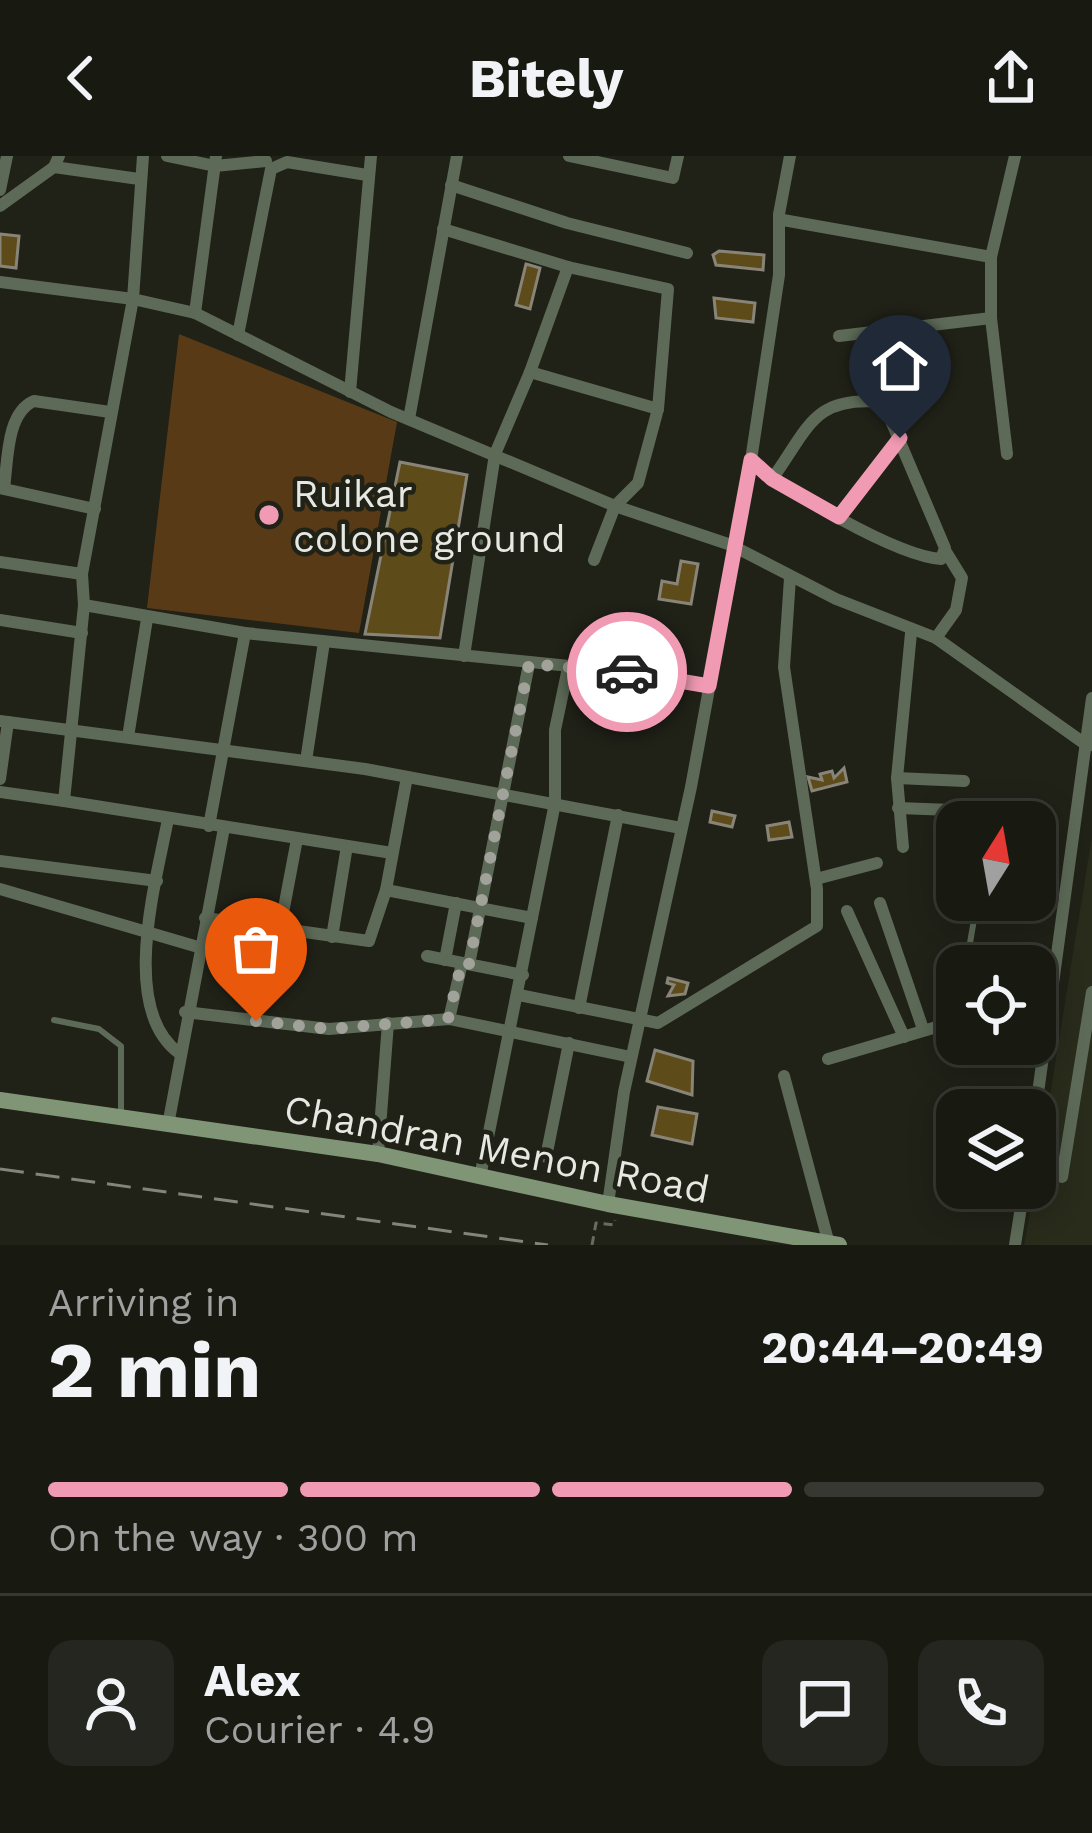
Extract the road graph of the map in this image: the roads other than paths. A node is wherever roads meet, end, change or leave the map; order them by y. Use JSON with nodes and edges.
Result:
{"nodes":[{"id":1,"x":8,"y":156,"type":"edge"},
{"id":2,"x":143,"y":156,"type":"edge"},
{"id":3,"x":167,"y":156,"type":"edge"},
{"id":4,"x":371,"y":156,"type":"edge"},
{"id":5,"x":457,"y":156,"type":"edge"},
{"id":6,"x":569,"y":156,"type":"edge"},
{"id":7,"x":678,"y":156,"type":"edge"},
{"id":8,"x":790,"y":156,"type":"edge"},
{"id":9,"x":1015,"y":156,"type":"edge"},
{"id":10,"x":56,"y":161,"type":"edge"},
{"id":11,"x":216,"y":161,"type":"edge"},
{"id":12,"x":266,"y":161,"type":"dead end"},
{"id":13,"x":367,"y":175,"type":"junction"},
{"id":14,"x":139,"y":179,"type":"junction"},
{"id":15,"x":451,"y":185,"type":"junction"},
{"id":16,"x":0,"y":190,"type":"edge"},
{"id":17,"x":0,"y":206,"type":"edge"},
{"id":18,"x":782,"y":220,"type":"junction"},
{"id":19,"x":443,"y":229,"type":"junction"},
{"id":20,"x":687,"y":253,"type":"dead end"},
{"id":21,"x":991,"y":257,"type":"junction"},
{"id":22,"x":568,"y":267,"type":"junction"},
{"id":23,"x":0,"y":282,"type":"edge"},
{"id":24,"x":134,"y":299,"type":"junction"},
{"id":25,"x":195,"y":313,"type":"junction"},
{"id":26,"x":991,"y":318,"type":"junction"},
{"id":27,"x":880,"y":330,"type":"junction"},
{"id":28,"x":238,"y":335,"type":"junction"},
{"id":29,"x":839,"y":336,"type":"dead end"},
{"id":30,"x":530,"y":372,"type":"junction"},
{"id":31,"x":350,"y":392,"type":"junction"},
{"id":32,"x":883,"y":402,"type":"junction"},
{"id":33,"x":658,"y":409,"type":"junction"},
{"id":34,"x":110,"y":412,"type":"junction"},
{"id":35,"x":409,"y":419,"type":"junction"},
{"id":36,"x":900,"y":438,"type":"junction"},
{"id":37,"x":495,"y":454,"type":"junction"},
{"id":38,"x":1006,"y":454,"type":"dead end"},
{"id":39,"x":751,"y":460,"type":"junction"},
{"id":40,"x":772,"y":479,"type":"junction"},
{"id":41,"x":2,"y":488,"type":"edge"},
{"id":42,"x":616,"y":506,"type":"junction"},
{"id":43,"x":95,"y":508,"type":"junction"},
{"id":44,"x":839,"y":517,"type":"junction"},
{"id":45,"x":731,"y":545,"type":"junction"},
{"id":46,"x":946,"y":552,"type":"junction"},
{"id":47,"x":594,"y":560,"type":"dead end"},
{"id":48,"x":0,"y":562,"type":"edge"},
{"id":49,"x":82,"y":574,"type":"junction"},
{"id":50,"x":790,"y":578,"type":"junction"},
{"id":51,"x":84,"y":604,"type":"junction"},
{"id":52,"x":147,"y":619,"type":"junction"},
{"id":53,"x":0,"y":620,"type":"edge"},
{"id":54,"x":82,"y":633,"type":"junction"},
{"id":55,"x":245,"y":633,"type":"junction"},
{"id":56,"x":910,"y":633,"type":"junction"},
{"id":57,"x":936,"y":638,"type":"junction"},
{"id":58,"x":324,"y":642,"type":"junction"},
{"id":59,"x":464,"y":656,"type":"junction"},
{"id":60,"x":529,"y":664,"type":"junction"},
{"id":61,"x":568,"y":668,"type":"junction"},
{"id":62,"x":709,"y":686,"type":"junction"},
{"id":63,"x":1092,"y":698,"type":"edge"},
{"id":64,"x":4,"y":722,"type":"edge"},
{"id":65,"x":70,"y":728,"type":"junction"},
{"id":66,"x":128,"y":737,"type":"junction"},
{"id":67,"x":1088,"y":746,"type":"junction"},
{"id":68,"x":225,"y":750,"type":"junction"},
{"id":69,"x":306,"y":761,"type":"junction"},
{"id":70,"x":1089,"y":763,"type":"edge"},
{"id":71,"x":407,"y":777,"type":"junction"},
{"id":72,"x":897,"y":778,"type":"junction"},
{"id":73,"x":0,"y":779,"type":"edge"},
{"id":74,"x":964,"y":781,"type":"dead end"},
{"id":75,"x":0,"y":791,"type":"edge"},
{"id":76,"x":501,"y":794,"type":"junction"},
{"id":77,"x":64,"y":801,"type":"junction"},
{"id":78,"x":555,"y":803,"type":"junction"},
{"id":79,"x":898,"y":808,"type":"junction"},
{"id":80,"x":936,"y":809,"type":"edge"},
{"id":81,"x":618,"y":814,"type":"junction"},
{"id":82,"x":168,"y":819,"type":"junction"},
{"id":83,"x":216,"y":827,"type":"junction"},
{"id":84,"x":681,"y":828,"type":"junction"},
{"id":85,"x":297,"y":838,"type":"junction"},
{"id":86,"x":347,"y":846,"type":"junction"},
{"id":87,"x":903,"y":847,"type":"dead end"},
{"id":88,"x":392,"y":853,"type":"junction"},
{"id":89,"x":0,"y":860,"type":"edge"},
{"id":90,"x":877,"y":863,"type":"dead end"},
{"id":91,"x":816,"y":879,"type":"junction"},
{"id":92,"x":157,"y":881,"type":"junction"},
{"id":93,"x":0,"y":889,"type":"edge"},
{"id":94,"x":386,"y":890,"type":"junction"},
{"id":95,"x":456,"y":903,"type":"junction"},
{"id":96,"x":880,"y":903,"type":"dead end"},
{"id":97,"x":479,"y":908,"type":"junction"},
{"id":98,"x":847,"y":911,"type":"dead end"},
{"id":99,"x":206,"y":918,"type":"junction"},
{"id":100,"x":532,"y":918,"type":"junction"},
{"id":101,"x":280,"y":929,"type":"junction"},
{"id":102,"x":146,"y":935,"type":"junction"},
{"id":103,"x":332,"y":938,"type":"junction"},
{"id":104,"x":198,"y":947,"type":"junction"},
{"id":105,"x":427,"y":956,"type":"dead end"},
{"id":106,"x":445,"y":960,"type":"junction"},
{"id":107,"x":465,"y":963,"type":"junction"},
{"id":108,"x":523,"y":975,"type":"junction"},
{"id":109,"x":1056,"y":978,"type":"edge"},
{"id":110,"x":1092,"y":992,"type":"edge"},
{"id":111,"x":519,"y":995,"type":"junction"},
{"id":112,"x":579,"y":1008,"type":"junction"},
{"id":113,"x":185,"y":1012,"type":"junction"},
{"id":114,"x":448,"y":1019,"type":"junction"},
{"id":115,"x":54,"y":1020,"type":"dead end"},
{"id":116,"x":642,"y":1022,"type":"junction"},
{"id":117,"x":388,"y":1023,"type":"junction"},
{"id":118,"x":936,"y":1026,"type":"edge"},
{"id":119,"x":512,"y":1030,"type":"junction"},
{"id":120,"x":922,"y":1030,"type":"junction"},
{"id":121,"x":904,"y":1037,"type":"junction"},
{"id":122,"x":568,"y":1043,"type":"junction"},
{"id":123,"x":179,"y":1053,"type":"junction"},
{"id":124,"x":631,"y":1057,"type":"junction"},
{"id":125,"x":828,"y":1059,"type":"dead end"},
{"id":126,"x":784,"y":1076,"type":"dead end"},
{"id":127,"x":0,"y":1100,"type":"edge"},
{"id":128,"x":120,"y":1118,"type":"junction"},
{"id":129,"x":168,"y":1125,"type":"junction"},
{"id":130,"x":378,"y":1154,"type":"junction"},
{"id":131,"x":546,"y":1157,"type":"dead end"},
{"id":132,"x":481,"y":1172,"type":"junction"},
{"id":133,"x":1062,"y":1177,"type":"dead end"},
{"id":134,"x":608,"y":1204,"type":"junction"},
{"id":135,"x":1021,"y":1209,"type":"edge"},
{"id":136,"x":829,"y":1244,"type":"edge"},
{"id":137,"x":839,"y":1245,"type":"edge"},
{"id":138,"x":1015,"y":1245,"type":"edge"}],
"edges":[{"from":1,"to":16,"type":"street"},
{"from":2,"to":14,"type":"street"},
{"from":3,"to":11,"type":"street"},
{"from":4,"to":13,"type":"street"},
{"from":5,"to":15,"type":"street"},
{"from":6,"to":7,"type":"street"},
{"from":8,"to":18,"type":"street"},
{"from":9,"to":21,"type":"street"},
{"from":10,"to":14,"type":"street"},
{"from":10,"to":17,"type":"street"},
{"from":11,"to":12,"type":"street"},
{"from":11,"to":25,"type":"street"},
{"from":13,"to":28,"type":"street"},
{"from":13,"to":31,"type":"street"},
{"from":14,"to":24,"type":"street"},
{"from":15,"to":19,"type":"street"},
{"from":15,"to":20,"type":"street"},
{"from":18,"to":21,"type":"street"},
{"from":18,"to":39,"type":"street"},
{"from":19,"to":22,"type":"street"},
{"from":19,"to":35,"type":"street"},
{"from":21,"to":26,"type":"street"},
{"from":22,"to":30,"type":"street"},
{"from":22,"to":33,"type":"street"},
{"from":23,"to":24,"type":"street"},
{"from":24,"to":25,"type":"street"},
{"from":24,"to":34,"type":"street"},
{"from":25,"to":28,"type":"street"},
{"from":26,"to":27,"type":"street"},
{"from":26,"to":38,"type":"street"},
{"from":27,"to":29,"type":"street"},
{"from":27,"to":32,"type":"street"},
{"from":28,"to":31,"type":"street"},
{"from":30,"to":33,"type":"street"},
{"from":30,"to":37,"type":"street"},
{"from":31,"to":35,"type":"street"},
{"from":32,"to":36,"type":"street"},
{"from":32,"to":40,"type":"street"},
{"from":33,"to":42,"type":"street"},
{"from":34,"to":41,"type":"street"},
{"from":34,"to":43,"type":"street"},
{"from":35,"to":37,"type":"street"},
{"from":36,"to":44,"type":"street"},
{"from":36,"to":46,"type":"street"},
{"from":37,"to":42,"type":"street"},
{"from":37,"to":59,"type":"street"},
{"from":39,"to":40,"type":"street"},
{"from":39,"to":45,"type":"street"},
{"from":40,"to":44,"type":"street"},
{"from":41,"to":43,"type":"street"},
{"from":42,"to":45,"type":"street"},
{"from":42,"to":47,"type":"street"},
{"from":43,"to":49,"type":"street"},
{"from":44,"to":46,"type":"street"},
{"from":45,"to":50,"type":"street"},
{"from":45,"to":62,"type":"street"},
{"from":46,"to":57,"type":"street"},
{"from":48,"to":49,"type":"street"},
{"from":49,"to":51,"type":"street"},
{"from":50,"to":56,"type":"street"},
{"from":50,"to":91,"type":"street"},
{"from":51,"to":52,"type":"street"},
{"from":51,"to":54,"type":"street"},
{"from":52,"to":55,"type":"street"},
{"from":52,"to":66,"type":"street"},
{"from":53,"to":54,"type":"street"},
{"from":54,"to":65,"type":"street"},
{"from":55,"to":58,"type":"street"},
{"from":55,"to":68,"type":"street"},
{"from":56,"to":57,"type":"street"},
{"from":56,"to":72,"type":"street"},
{"from":57,"to":67,"type":"street"},
{"from":58,"to":59,"type":"street"},
{"from":58,"to":69,"type":"street"},
{"from":59,"to":60,"type":"street"},
{"from":60,"to":61,"type":"street"},
{"from":60,"to":76,"type":"street"},
{"from":61,"to":62,"type":"street"},
{"from":61,"to":78,"type":"street"},
{"from":62,"to":84,"type":"street"},
{"from":63,"to":67,"type":"street"},
{"from":64,"to":65,"type":"street"},
{"from":64,"to":73,"type":"street"},
{"from":65,"to":66,"type":"street"},
{"from":65,"to":77,"type":"street"},
{"from":66,"to":68,"type":"street"},
{"from":67,"to":70,"type":"street"},
{"from":68,"to":69,"type":"street"},
{"from":68,"to":83,"type":"street"},
{"from":69,"to":71,"type":"street"},
{"from":70,"to":109,"type":"street"},
{"from":71,"to":76,"type":"street"},
{"from":71,"to":88,"type":"street"},
{"from":72,"to":74,"type":"street"},
{"from":72,"to":79,"type":"street"},
{"from":75,"to":77,"type":"street"},
{"from":76,"to":78,"type":"street"},
{"from":76,"to":97,"type":"street"},
{"from":77,"to":82,"type":"street"},
{"from":78,"to":81,"type":"street"},
{"from":78,"to":100,"type":"street"},
{"from":79,"to":80,"type":"street"},
{"from":79,"to":87,"type":"street"},
{"from":81,"to":84,"type":"street"},
{"from":81,"to":112,"type":"street"},
{"from":82,"to":83,"type":"street"},
{"from":82,"to":92,"type":"street"},
{"from":83,"to":85,"type":"street"},
{"from":83,"to":99,"type":"street"},
{"from":84,"to":116,"type":"street"},
{"from":85,"to":86,"type":"street"},
{"from":85,"to":101,"type":"street"},
{"from":86,"to":88,"type":"street"},
{"from":86,"to":103,"type":"street"},
{"from":88,"to":94,"type":"street"},
{"from":89,"to":92,"type":"street"},
{"from":90,"to":91,"type":"street"},
{"from":91,"to":116,"type":"street"},
{"from":92,"to":102,"type":"street"},
{"from":93,"to":102,"type":"street"},
{"from":94,"to":95,"type":"street"},
{"from":94,"to":103,"type":"street"},
{"from":95,"to":97,"type":"street"},
{"from":95,"to":106,"type":"street"},
{"from":96,"to":120,"type":"street"},
{"from":97,"to":100,"type":"street"},
{"from":97,"to":107,"type":"street"},
{"from":98,"to":121,"type":"street"},
{"from":99,"to":101,"type":"street"},
{"from":99,"to":104,"type":"street"},
{"from":100,"to":108,"type":"street"},
{"from":101,"to":103,"type":"street"},
{"from":102,"to":104,"type":"street"},
{"from":102,"to":123,"type":"street"},
{"from":104,"to":113,"type":"street"},
{"from":105,"to":106,"type":"street"},
{"from":106,"to":107,"type":"street"},
{"from":107,"to":108,"type":"street"},
{"from":107,"to":114,"type":"street"},
{"from":108,"to":111,"type":"street"},
{"from":110,"to":133,"type":"street"},
{"from":111,"to":112,"type":"street"},
{"from":111,"to":119,"type":"street"},
{"from":112,"to":116,"type":"street"},
{"from":113,"to":117,"type":"street"},
{"from":113,"to":123,"type":"street"},
{"from":114,"to":117,"type":"street"},
{"from":114,"to":119,"type":"street"},
{"from":115,"to":128,"type":"lane"},
{"from":116,"to":124,"type":"street"},
{"from":117,"to":130,"type":"street"},
{"from":118,"to":120,"type":"street"},
{"from":119,"to":122,"type":"street"},
{"from":119,"to":132,"type":"street"},
{"from":120,"to":121,"type":"street"},
{"from":121,"to":125,"type":"street"},
{"from":122,"to":124,"type":"street"},
{"from":122,"to":131,"type":"street"},
{"from":123,"to":129,"type":"street"},
{"from":124,"to":134,"type":"street"},
{"from":126,"to":136,"type":"street"},
{"from":127,"to":128,"type":"street","name":"Chandran Menon Road"},
{"from":128,"to":129,"type":"street","name":"Chandran Menon Road"},
{"from":129,"to":130,"type":"street","name":"Chandran Menon Road"},
{"from":130,"to":132,"type":"street","name":"Chandran Menon Road"},
{"from":132,"to":134,"type":"street","name":"Chandran Menon Road"},
{"from":134,"to":136,"type":"street","name":"Chandran Menon Road"},
{"from":135,"to":138,"type":"street"},
{"from":136,"to":137,"type":"street","name":"Chandran Menon Road"}]}
